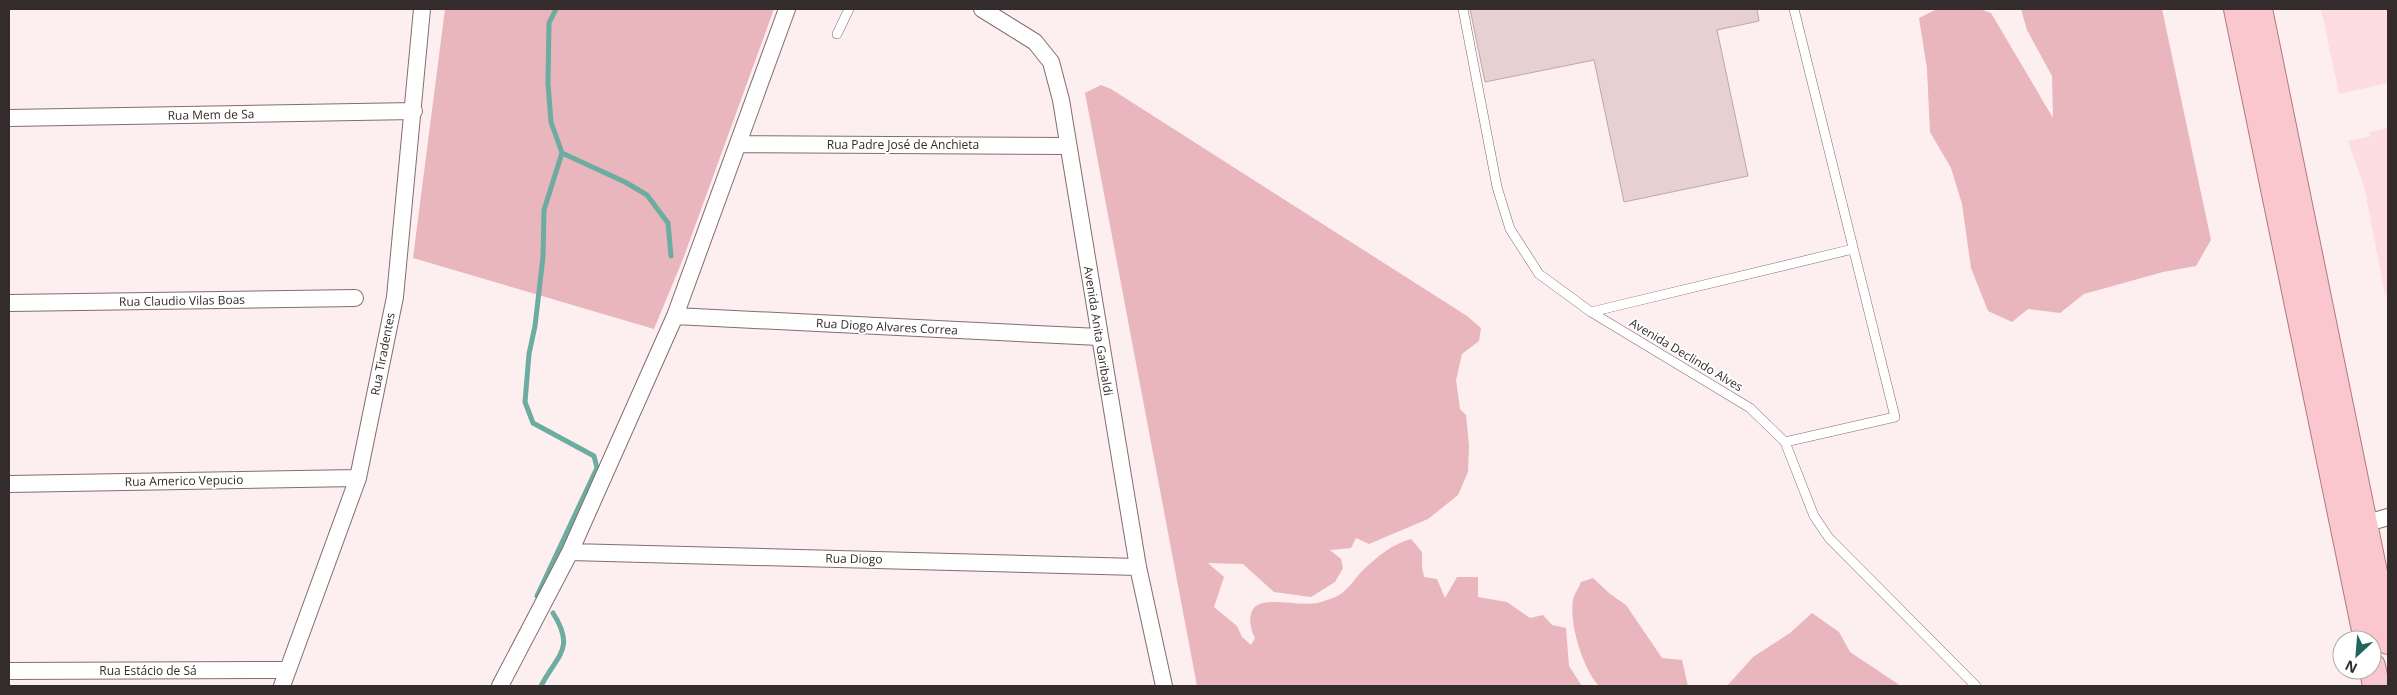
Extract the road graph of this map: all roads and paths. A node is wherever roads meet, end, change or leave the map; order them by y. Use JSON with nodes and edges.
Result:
{"nodes":[{"id":1,"x":422,"y":9,"type":"edge"},
{"id":2,"x":787,"y":9,"type":"edge"},
{"id":3,"x":849,"y":9,"type":"edge"},
{"id":4,"x":982,"y":9,"type":"edge"},
{"id":5,"x":1464,"y":9,"type":"edge"},
{"id":6,"x":1794,"y":9,"type":"edge"},
{"id":7,"x":2237,"y":9,"type":"edge"},
{"id":8,"x":2259,"y":9,"type":"edge"},
{"id":9,"x":837,"y":34,"type":"dead end"},
{"id":10,"x":414,"y":111,"type":"junction"},
{"id":11,"x":9,"y":118,"type":"edge"},
{"id":12,"x":739,"y":144,"type":"junction"},
{"id":13,"x":1068,"y":146,"type":"junction"},
{"id":14,"x":1854,"y":249,"type":"junction"},
{"id":15,"x":355,"y":298,"type":"dead end"},
{"id":16,"x":9,"y":303,"type":"edge"},
{"id":17,"x":1592,"y":312,"type":"junction"},
{"id":18,"x":675,"y":316,"type":"junction"},
{"id":19,"x":1098,"y":337,"type":"junction"},
{"id":20,"x":1785,"y":442,"type":"junction"},
{"id":21,"x":358,"y":478,"type":"junction"},
{"id":22,"x":9,"y":484,"type":"edge"},
{"id":23,"x":2376,"y":521,"type":"edge"},
{"id":24,"x":570,"y":552,"type":"junction"},
{"id":25,"x":1138,"y":567,"type":"junction"},
{"id":26,"x":2365,"y":630,"type":"edge"},
{"id":27,"x":2388,"y":641,"type":"edge"},
{"id":28,"x":288,"y":670,"type":"junction"},
{"id":29,"x":9,"y":671,"type":"edge"},
{"id":30,"x":282,"y":686,"type":"edge"},
{"id":31,"x":500,"y":686,"type":"edge"},
{"id":32,"x":1164,"y":686,"type":"edge"},
{"id":33,"x":1976,"y":686,"type":"edge"}],
"edges":[{"from":1,"to":10,"type":"street","name":"Rua Tiradentes"},
{"from":2,"to":12,"type":"street"},
{"from":3,"to":9,"type":"lane"},
{"from":4,"to":13,"type":"street","name":"Avenida Anita Garibaldi"},
{"from":5,"to":17,"type":"lane","name":"Avenida Declindo Alves"},
{"from":6,"to":14,"type":"lane"},
{"from":7,"to":26,"type":"main road"},
{"from":8,"to":23,"type":"main road"},
{"from":10,"to":11,"type":"street","name":"Rua Mem de Sa"},
{"from":10,"to":21,"type":"street","name":"Rua Tiradentes"},
{"from":12,"to":13,"type":"street","name":"Rua Padre José de Anchieta"},
{"from":12,"to":18,"type":"street"},
{"from":13,"to":19,"type":"street","name":"Avenida Anita Garibaldi"},
{"from":14,"to":17,"type":"lane"},
{"from":14,"to":20,"type":"lane"},
{"from":15,"to":16,"type":"street","name":"Rua Claudio Vilas Boas"},
{"from":17,"to":20,"type":"lane","name":"Avenida Declindo Alves"},
{"from":18,"to":19,"type":"street","name":"Rua Diogo Alvares Correa"},
{"from":18,"to":24,"type":"street"},
{"from":19,"to":25,"type":"street","name":"Avenida Anita Garibaldi"},
{"from":20,"to":33,"type":"lane","name":"Avenida Declindo Alves"},
{"from":21,"to":22,"type":"street","name":"Rua Americo Vepucio"},
{"from":21,"to":28,"type":"street","name":"Rua Tiradentes"},
{"from":23,"to":27,"type":"main road"},
{"from":24,"to":25,"type":"street","name":"Rua Diogo"},
{"from":24,"to":31,"type":"street"},
{"from":25,"to":32,"type":"street","name":"Avenida Anita Garibaldi"},
{"from":28,"to":29,"type":"street","name":"Rua Estácio de Sá"},
{"from":28,"to":30,"type":"street","name":"Rua Tiradentes"}]}
